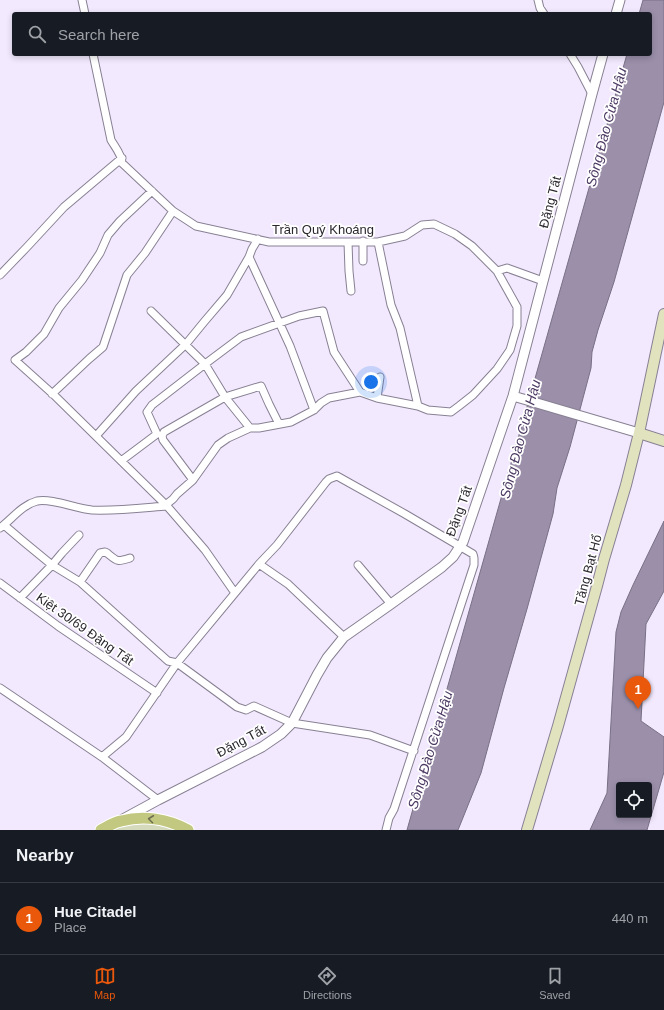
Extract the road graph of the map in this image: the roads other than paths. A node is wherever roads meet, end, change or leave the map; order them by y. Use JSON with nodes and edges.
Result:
{"nodes":[{"id":1,"x":82,"y":0,"type":"edge"},
{"id":2,"x":538,"y":0,"type":"edge"},
{"id":3,"x":620,"y":0,"type":"edge"},
{"id":4,"x":85,"y":12,"type":"edge"},
{"id":5,"x":543,"y":12,"type":"edge"},
{"id":6,"x":617,"y":12,"type":"edge"},
{"id":7,"x":93,"y":56,"type":"edge"},
{"id":8,"x":571,"y":56,"type":"edge"},
{"id":9,"x":603,"y":56,"type":"edge"},
{"id":10,"x":592,"y":94,"type":"junction"},
{"id":11,"x":122,"y":158,"type":"junction"},
{"id":12,"x":152,"y":191,"type":"junction"},
{"id":13,"x":173,"y":210,"type":"junction"},
{"id":14,"x":258,"y":239,"type":"junction"},
{"id":15,"x":363,"y":241,"type":"junction"},
{"id":16,"x":348,"y":242,"type":"junction"},
{"id":17,"x":378,"y":242,"type":"junction"},
{"id":18,"x":249,"y":257,"type":"junction"},
{"id":19,"x":363,"y":261,"type":"dead end"},
{"id":20,"x":497,"y":271,"type":"junction"},
{"id":21,"x":0,"y":275,"type":"edge"},
{"id":22,"x":543,"y":281,"type":"junction"},
{"id":23,"x":351,"y":291,"type":"dead end"},
{"id":24,"x":151,"y":311,"type":"dead end"},
{"id":25,"x":664,"y":314,"type":"edge"},
{"id":26,"x":279,"y":324,"type":"junction"},
{"id":27,"x":186,"y":344,"type":"junction"},
{"id":28,"x":205,"y":364,"type":"junction"},
{"id":29,"x":380,"y":377,"type":"dead end"},
{"id":30,"x":360,"y":392,"type":"junction"},
{"id":31,"x":52,"y":394,"type":"junction"},
{"id":32,"x":513,"y":396,"type":"junction"},
{"id":33,"x":225,"y":397,"type":"junction"},
{"id":34,"x":377,"y":398,"type":"junction"},
{"id":35,"x":418,"y":406,"type":"junction"},
{"id":36,"x":314,"y":410,"type":"junction"},
{"id":37,"x":279,"y":424,"type":"junction"},
{"id":38,"x":250,"y":428,"type":"junction"},
{"id":39,"x":160,"y":433,"type":"junction"},
{"id":40,"x":639,"y":434,"type":"junction"},
{"id":41,"x":96,"y":436,"type":"junction"},
{"id":42,"x":664,"y":441,"type":"edge"},
{"id":43,"x":121,"y":461,"type":"junction"},
{"id":44,"x":193,"y":480,"type":"junction"},
{"id":45,"x":167,"y":506,"type":"junction"},
{"id":46,"x":2,"y":527,"type":"edge"},
{"id":47,"x":79,"y":535,"type":"dead end"},
{"id":48,"x":460,"y":547,"type":"junction"},
{"id":49,"x":130,"y":558,"type":"dead end"},
{"id":50,"x":259,"y":564,"type":"junction"},
{"id":51,"x":358,"y":564,"type":"dead end"},
{"id":52,"x":52,"y":565,"type":"junction"},
{"id":53,"x":80,"y":582,"type":"junction"},
{"id":54,"x":0,"y":583,"type":"edge"},
{"id":55,"x":235,"y":593,"type":"junction"},
{"id":56,"x":20,"y":598,"type":"junction"},
{"id":57,"x":391,"y":604,"type":"junction"},
{"id":58,"x":344,"y":637,"type":"junction"},
{"id":59,"x":177,"y":663,"type":"junction"},
{"id":60,"x":0,"y":688,"type":"edge"},
{"id":61,"x":157,"y":693,"type":"junction"},
{"id":62,"x":292,"y":723,"type":"junction"},
{"id":63,"x":414,"y":751,"type":"junction"},
{"id":64,"x":102,"y":757,"type":"junction"},
{"id":65,"x":158,"y":800,"type":"junction"},
{"id":66,"x":120,"y":821,"type":"junction"},
{"id":67,"x":101,"y":830,"type":"edge"},
{"id":68,"x":188,"y":830,"type":"edge"},
{"id":69,"x":386,"y":830,"type":"edge"},
{"id":70,"x":527,"y":830,"type":"edge"}],
"edges":[{"from":1,"to":4,"type":"street"},
{"from":2,"to":5,"type":"street"},
{"from":3,"to":6,"type":"street"},
{"from":7,"to":11,"type":"street","name":"Trần Quý Khoáng"},
{"from":8,"to":10,"type":"street"},
{"from":9,"to":10,"type":"street","name":"Đặng Tất"},
{"from":10,"to":22,"type":"street","name":"Đặng Tất"},
{"from":11,"to":12,"type":"street","name":"Trần Quý Khoáng"},
{"from":11,"to":21,"type":"street"},
{"from":12,"to":13,"type":"street","name":"Trần Quý Khoáng"},
{"from":12,"to":31,"type":"street"},
{"from":13,"to":14,"type":"street","name":"Trần Quý Khoáng"},
{"from":13,"to":31,"type":"street"},
{"from":14,"to":16,"type":"street","name":"Trần Quý Khoáng"},
{"from":14,"to":18,"type":"street"},
{"from":15,"to":16,"type":"street","name":"Trần Quý Khoáng"},
{"from":15,"to":17,"type":"street","name":"Trần Quý Khoáng"},
{"from":15,"to":19,"type":"street"},
{"from":16,"to":23,"type":"street"},
{"from":17,"to":20,"type":"street","name":"Trần Quý Khoáng"},
{"from":17,"to":35,"type":"street"},
{"from":18,"to":26,"type":"street"},
{"from":18,"to":27,"type":"street"},
{"from":20,"to":22,"type":"street"},
{"from":20,"to":35,"type":"street","name":"Trần Quý Khoáng"},
{"from":22,"to":32,"type":"street","name":"Đặng Tất"},
{"from":24,"to":27,"type":"street"},
{"from":25,"to":40,"type":"main road","name":"Tăng Bạt Hổ"},
{"from":26,"to":28,"type":"street"},
{"from":26,"to":30,"type":"street"},
{"from":26,"to":36,"type":"street"},
{"from":27,"to":28,"type":"street"},
{"from":27,"to":41,"type":"street"},
{"from":28,"to":33,"type":"street"},
{"from":28,"to":39,"type":"street"},
{"from":29,"to":34,"type":"street"},
{"from":30,"to":34,"type":"street","name":"Trần Quý Khoáng"},
{"from":30,"to":36,"type":"street"},
{"from":31,"to":41,"type":"street"},
{"from":32,"to":40,"type":"street"},
{"from":32,"to":48,"type":"street","name":"Đặng Tất"},
{"from":33,"to":37,"type":"street"},
{"from":33,"to":38,"type":"street"},
{"from":33,"to":39,"type":"street"},
{"from":34,"to":35,"type":"street","name":"Trần Quý Khoáng"},
{"from":36,"to":37,"type":"street"},
{"from":37,"to":38,"type":"street"},
{"from":38,"to":44,"type":"street"},
{"from":39,"to":43,"type":"street"},
{"from":39,"to":44,"type":"street"},
{"from":40,"to":42,"type":"main road"},
{"from":40,"to":70,"type":"main road","name":"Tăng Bạt Hổ"},
{"from":41,"to":43,"type":"street"},
{"from":43,"to":45,"type":"street"},
{"from":44,"to":45,"type":"street"},
{"from":45,"to":46,"type":"street"},
{"from":45,"to":55,"type":"street"},
{"from":46,"to":52,"type":"street"},
{"from":47,"to":52,"type":"street"},
{"from":48,"to":50,"type":"street"},
{"from":48,"to":57,"type":"street","name":"Đặng Tất"},
{"from":48,"to":63,"type":"street"},
{"from":49,"to":53,"type":"street"},
{"from":50,"to":55,"type":"street"},
{"from":50,"to":58,"type":"street"},
{"from":51,"to":57,"type":"street"},
{"from":52,"to":53,"type":"street"},
{"from":52,"to":56,"type":"street"},
{"from":53,"to":59,"type":"street"},
{"from":54,"to":56,"type":"street","name":"Kiệt 30/69 Đặng Tất"},
{"from":55,"to":59,"type":"street"},
{"from":56,"to":61,"type":"street","name":"Kiệt 30/69 Đặng Tất"},
{"from":57,"to":58,"type":"street","name":"Đặng Tất"},
{"from":58,"to":62,"type":"street","name":"Đặng Tất"},
{"from":59,"to":61,"type":"street"},
{"from":59,"to":62,"type":"street"},
{"from":60,"to":64,"type":"street"},
{"from":61,"to":64,"type":"street"},
{"from":62,"to":63,"type":"street"},
{"from":62,"to":65,"type":"street","name":"Đặng Tất"},
{"from":63,"to":69,"type":"street"},
{"from":64,"to":65,"type":"street"},
{"from":65,"to":66,"type":"street","name":"Đặng Tất"},
{"from":66,"to":67,"type":"main road"},
{"from":68,"to":66,"type":"main road","one_way":true}]}
